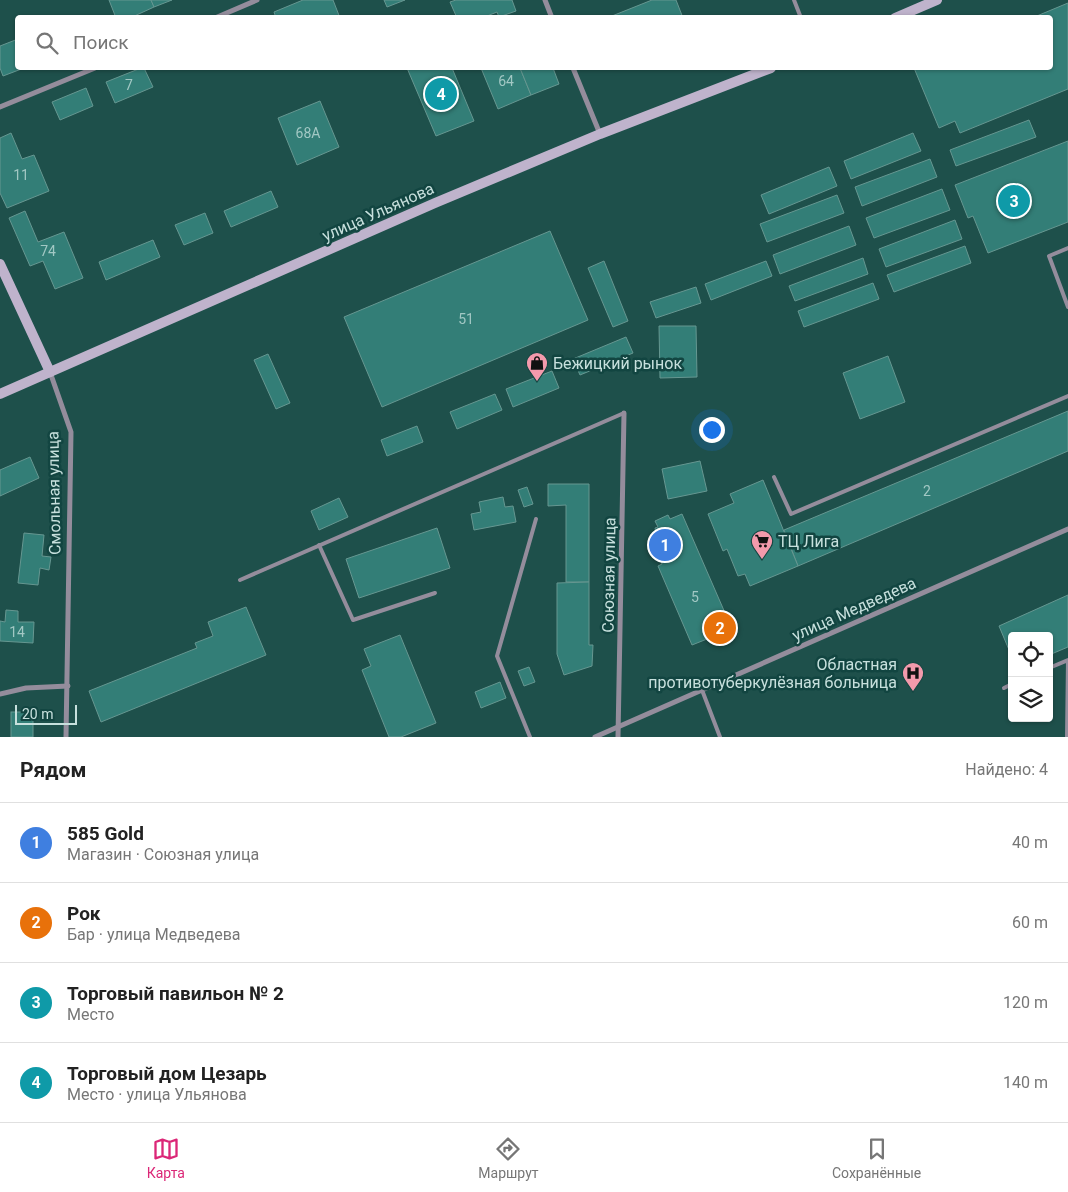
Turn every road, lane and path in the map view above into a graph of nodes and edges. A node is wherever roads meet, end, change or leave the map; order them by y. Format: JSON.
{"nodes":[{"id":1,"x":257,"y":0,"type":"edge"},
{"id":2,"x":545,"y":0,"type":"edge"},
{"id":3,"x":794,"y":0,"type":"edge"},
{"id":4,"x":937,"y":0,"type":"edge"},
{"id":5,"x":222,"y":15,"type":"edge"},
{"id":6,"x":551,"y":15,"type":"edge"},
{"id":7,"x":800,"y":15,"type":"edge"},
{"id":8,"x":902,"y":15,"type":"edge"},
{"id":9,"x":90,"y":70,"type":"edge"},
{"id":10,"x":574,"y":70,"type":"edge"},
{"id":11,"x":766,"y":70,"type":"edge"},
{"id":12,"x":0,"y":107,"type":"edge"},
{"id":13,"x":600,"y":134,"type":"junction"},
{"id":14,"x":1068,"y":248,"type":"edge"},
{"id":15,"x":0,"y":264,"type":"edge"},
{"id":16,"x":1068,"y":307,"type":"edge"},
{"id":17,"x":50,"y":372,"type":"junction"},
{"id":18,"x":0,"y":394,"type":"edge"},
{"id":19,"x":1068,"y":396,"type":"edge"},
{"id":20,"x":624,"y":413,"type":"joint"},
{"id":21,"x":774,"y":477,"type":"dead end"},
{"id":22,"x":536,"y":519,"type":"dead end"},
{"id":23,"x":1068,"y":529,"type":"edge"},
{"id":24,"x":319,"y":545,"type":"junction"},
{"id":25,"x":240,"y":580,"type":"dead end"},
{"id":26,"x":435,"y":593,"type":"dead end"},
{"id":27,"x":1053,"y":666,"type":"edge"},
{"id":28,"x":68,"y":686,"type":"junction"},
{"id":29,"x":1008,"y":686,"type":"edge"},
{"id":30,"x":1004,"y":688,"type":"dead end"},
{"id":31,"x":702,"y":690,"type":"junction"},
{"id":32,"x":0,"y":694,"type":"edge"},
{"id":33,"x":618,"y":727,"type":"junction"},
{"id":34,"x":66,"y":737,"type":"edge"},
{"id":35,"x":530,"y":737,"type":"edge"},
{"id":36,"x":594,"y":737,"type":"edge"},
{"id":37,"x":618,"y":737,"type":"edge"},
{"id":38,"x":720,"y":737,"type":"edge"},
{"id":39,"x":1067,"y":737,"type":"edge"}],
"edges":[{"from":1,"to":5,"type":"street"},
{"from":2,"to":6,"type":"street"},
{"from":3,"to":7,"type":"lane"},
{"from":4,"to":8,"type":"main road"},
{"from":9,"to":12,"type":"street"},
{"from":10,"to":13,"type":"street"},
{"from":11,"to":13,"type":"main road","name":"улица Ульянова"},
{"from":13,"to":17,"type":"main road","name":"улица Ульянова"},
{"from":14,"to":16,"type":"lane"},
{"from":15,"to":17,"type":"main road","name":"Смольная улица"},
{"from":17,"to":18,"type":"main road","name":"улица Ульянова"},
{"from":17,"to":28,"type":"street","name":"Смольная улица"},
{"from":19,"to":21,"type":"lane"},
{"from":20,"to":24,"type":"lane"},
{"from":20,"to":33,"type":"street","name":"Союзная улица"},
{"from":22,"to":35,"type":"lane"},
{"from":23,"to":31,"type":"street","name":"улица Медведева"},
{"from":24,"to":25,"type":"lane"},
{"from":24,"to":26,"type":"lane"},
{"from":27,"to":39,"type":"lane"},
{"from":28,"to":32,"type":"street"},
{"from":28,"to":34,"type":"street","name":"Смольная улица"},
{"from":29,"to":30,"type":"lane"},
{"from":31,"to":33,"type":"street","name":"улица Медведева"},
{"from":31,"to":38,"type":"lane"},
{"from":33,"to":36,"type":"street","name":"улица Медведева"},
{"from":33,"to":37,"type":"street","name":"Союзная улица"}]}
